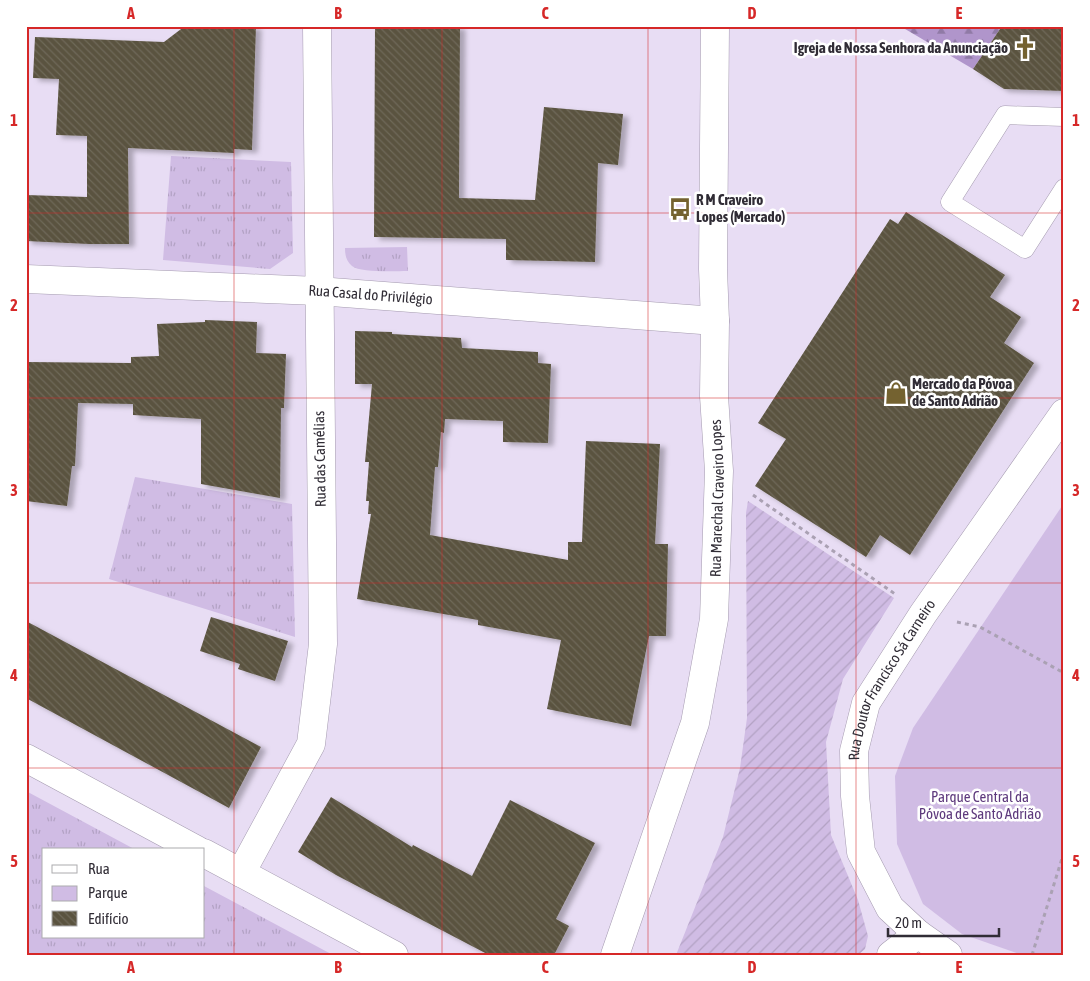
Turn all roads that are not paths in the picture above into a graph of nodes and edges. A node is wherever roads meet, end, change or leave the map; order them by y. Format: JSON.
{"nodes":[{"id":1,"x":317,"y":26,"type":"edge"},
{"id":2,"x":715,"y":26,"type":"edge"},
{"id":3,"x":1064,"y":117,"type":"edge"},
{"id":4,"x":1064,"y":188,"type":"edge"},
{"id":5,"x":26,"y":279,"type":"edge"},
{"id":6,"x":318,"y":291,"type":"junction"},
{"id":7,"x":715,"y":321,"type":"junction"},
{"id":8,"x":1064,"y":413,"type":"edge"},
{"id":9,"x":26,"y":758,"type":"edge"},
{"id":10,"x":193,"y":848,"type":"edge"},
{"id":11,"x":205,"y":855,"type":"edge"},
{"id":12,"x":241,"y":874,"type":"junction"},
{"id":13,"x":918,"y":934,"type":"junction"},
{"id":14,"x":394,"y":955,"type":"edge"},
{"id":15,"x":615,"y":955,"type":"edge"},
{"id":16,"x":891,"y":955,"type":"edge"},
{"id":17,"x":948,"y":955,"type":"edge"}],
"edges":[{"from":1,"to":6,"type":"street","name":"Rua das Camélias"},
{"from":2,"to":7,"type":"street","name":"Rua Marechal Craveiro Lopes"},
{"from":3,"to":4,"type":"lane"},
{"from":5,"to":6,"type":"street","name":"Rua Casal do Privilégio"},
{"from":6,"to":7,"type":"street","name":"Rua Casal do Privilégio"},
{"from":6,"to":12,"type":"street","name":"Rua das Camélias"},
{"from":7,"to":15,"type":"street","name":"Rua Marechal Craveiro Lopes"},
{"from":8,"to":13,"type":"street","name":"Rua Doutor Francisco Sá Carneiro"},
{"from":9,"to":10,"type":"street"},
{"from":11,"to":12,"type":"street"},
{"from":12,"to":14,"type":"street"},
{"from":13,"to":16,"type":"street"},
{"from":13,"to":17,"type":"street","name":"Rua Doutor Francisco Sá Carneiro"}]}
